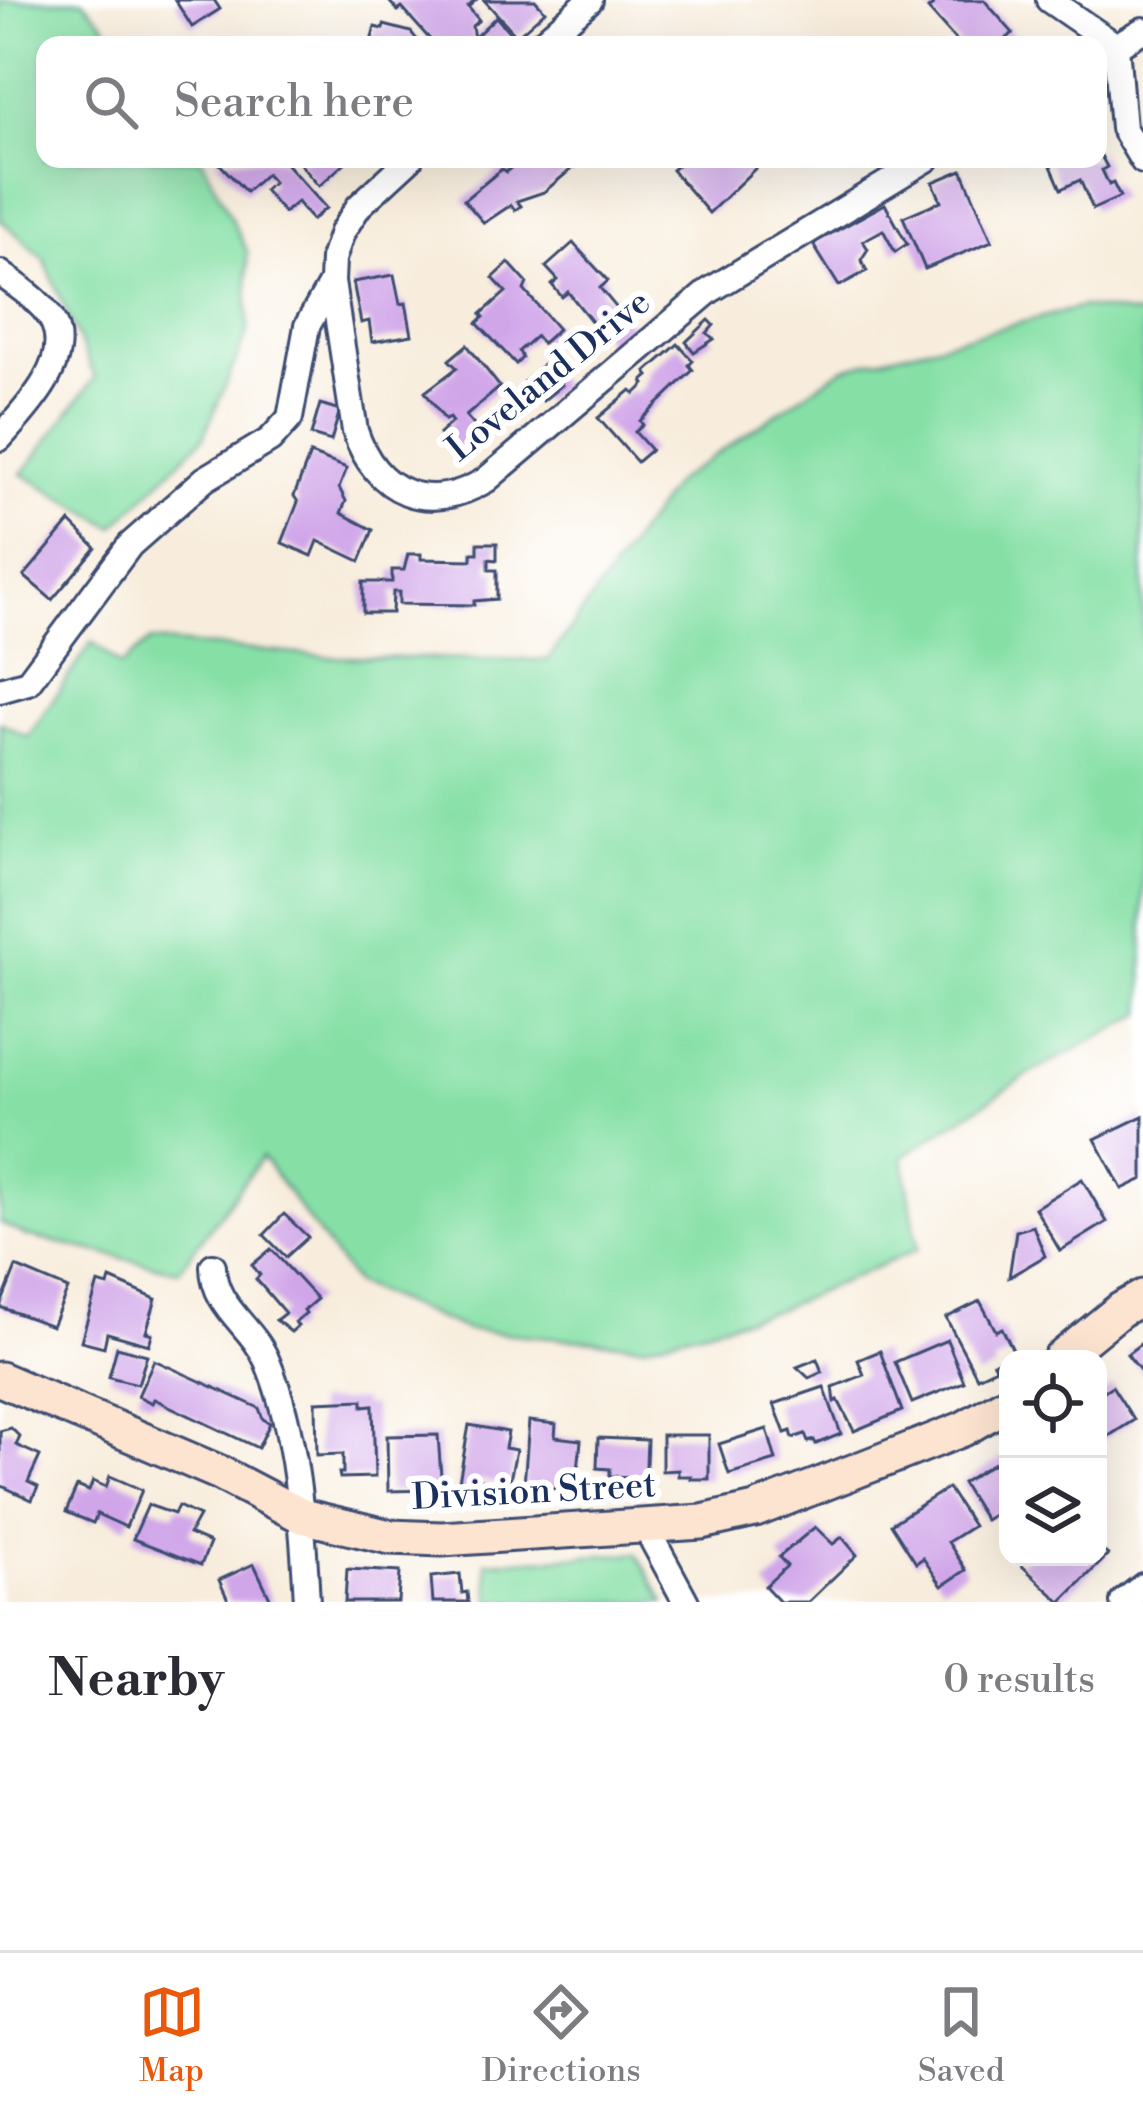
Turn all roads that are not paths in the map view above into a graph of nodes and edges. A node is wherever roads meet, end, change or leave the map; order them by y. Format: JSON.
{"nodes":[{"id":1,"x":590,"y":0,"type":"edge"},
{"id":2,"x":1049,"y":0,"type":"edge"},
{"id":3,"x":1143,"y":30,"type":"edge"},
{"id":4,"x":549,"y":36,"type":"edge"},
{"id":5,"x":1089,"y":36,"type":"edge"},
{"id":6,"x":1107,"y":52,"type":"edge"},
{"id":7,"x":1143,"y":161,"type":"edge"},
{"id":8,"x":400,"y":168,"type":"edge"},
{"id":9,"x":912,"y":168,"type":"edge"},
{"id":10,"x":0,"y":273,"type":"edge"},
{"id":11,"x":332,"y":282,"type":"junction"},
{"id":12,"x":0,"y":438,"type":"edge"},
{"id":13,"x":0,"y":690,"type":"edge"},
{"id":14,"x":213,"y":1266,"type":"dead end"},
{"id":15,"x":1143,"y":1297,"type":"edge"},
{"id":16,"x":1069,"y":1350,"type":"edge"},
{"id":17,"x":0,"y":1378,"type":"edge"},
{"id":18,"x":999,"y":1408,"type":"edge"},
{"id":19,"x":302,"y":1516,"type":"junction"},
{"id":20,"x":646,"y":1528,"type":"junction"},
{"id":21,"x":1143,"y":1586,"type":"edge"},
{"id":22,"x":307,"y":1602,"type":"edge"},
{"id":23,"x":686,"y":1602,"type":"edge"},
{"id":24,"x":1124,"y":1602,"type":"edge"}],
"edges":[{"from":1,"to":4,"type":"street"},
{"from":2,"to":5,"type":"street"},
{"from":3,"to":6,"type":"street"},
{"from":6,"to":7,"type":"street"},
{"from":8,"to":11,"type":"street"},
{"from":9,"to":11,"type":"street","name":"Loveland Drive"},
{"from":10,"to":12,"type":"street"},
{"from":11,"to":13,"type":"street"},
{"from":14,"to":19,"type":"street"},
{"from":15,"to":16,"type":"street"},
{"from":17,"to":19,"type":"street","name":"Division Street"},
{"from":18,"to":20,"type":"street","name":"Division Street"},
{"from":19,"to":20,"type":"street","name":"Division Street"},
{"from":19,"to":22,"type":"street"},
{"from":20,"to":23,"type":"street"},
{"from":21,"to":24,"type":"street"}]}
